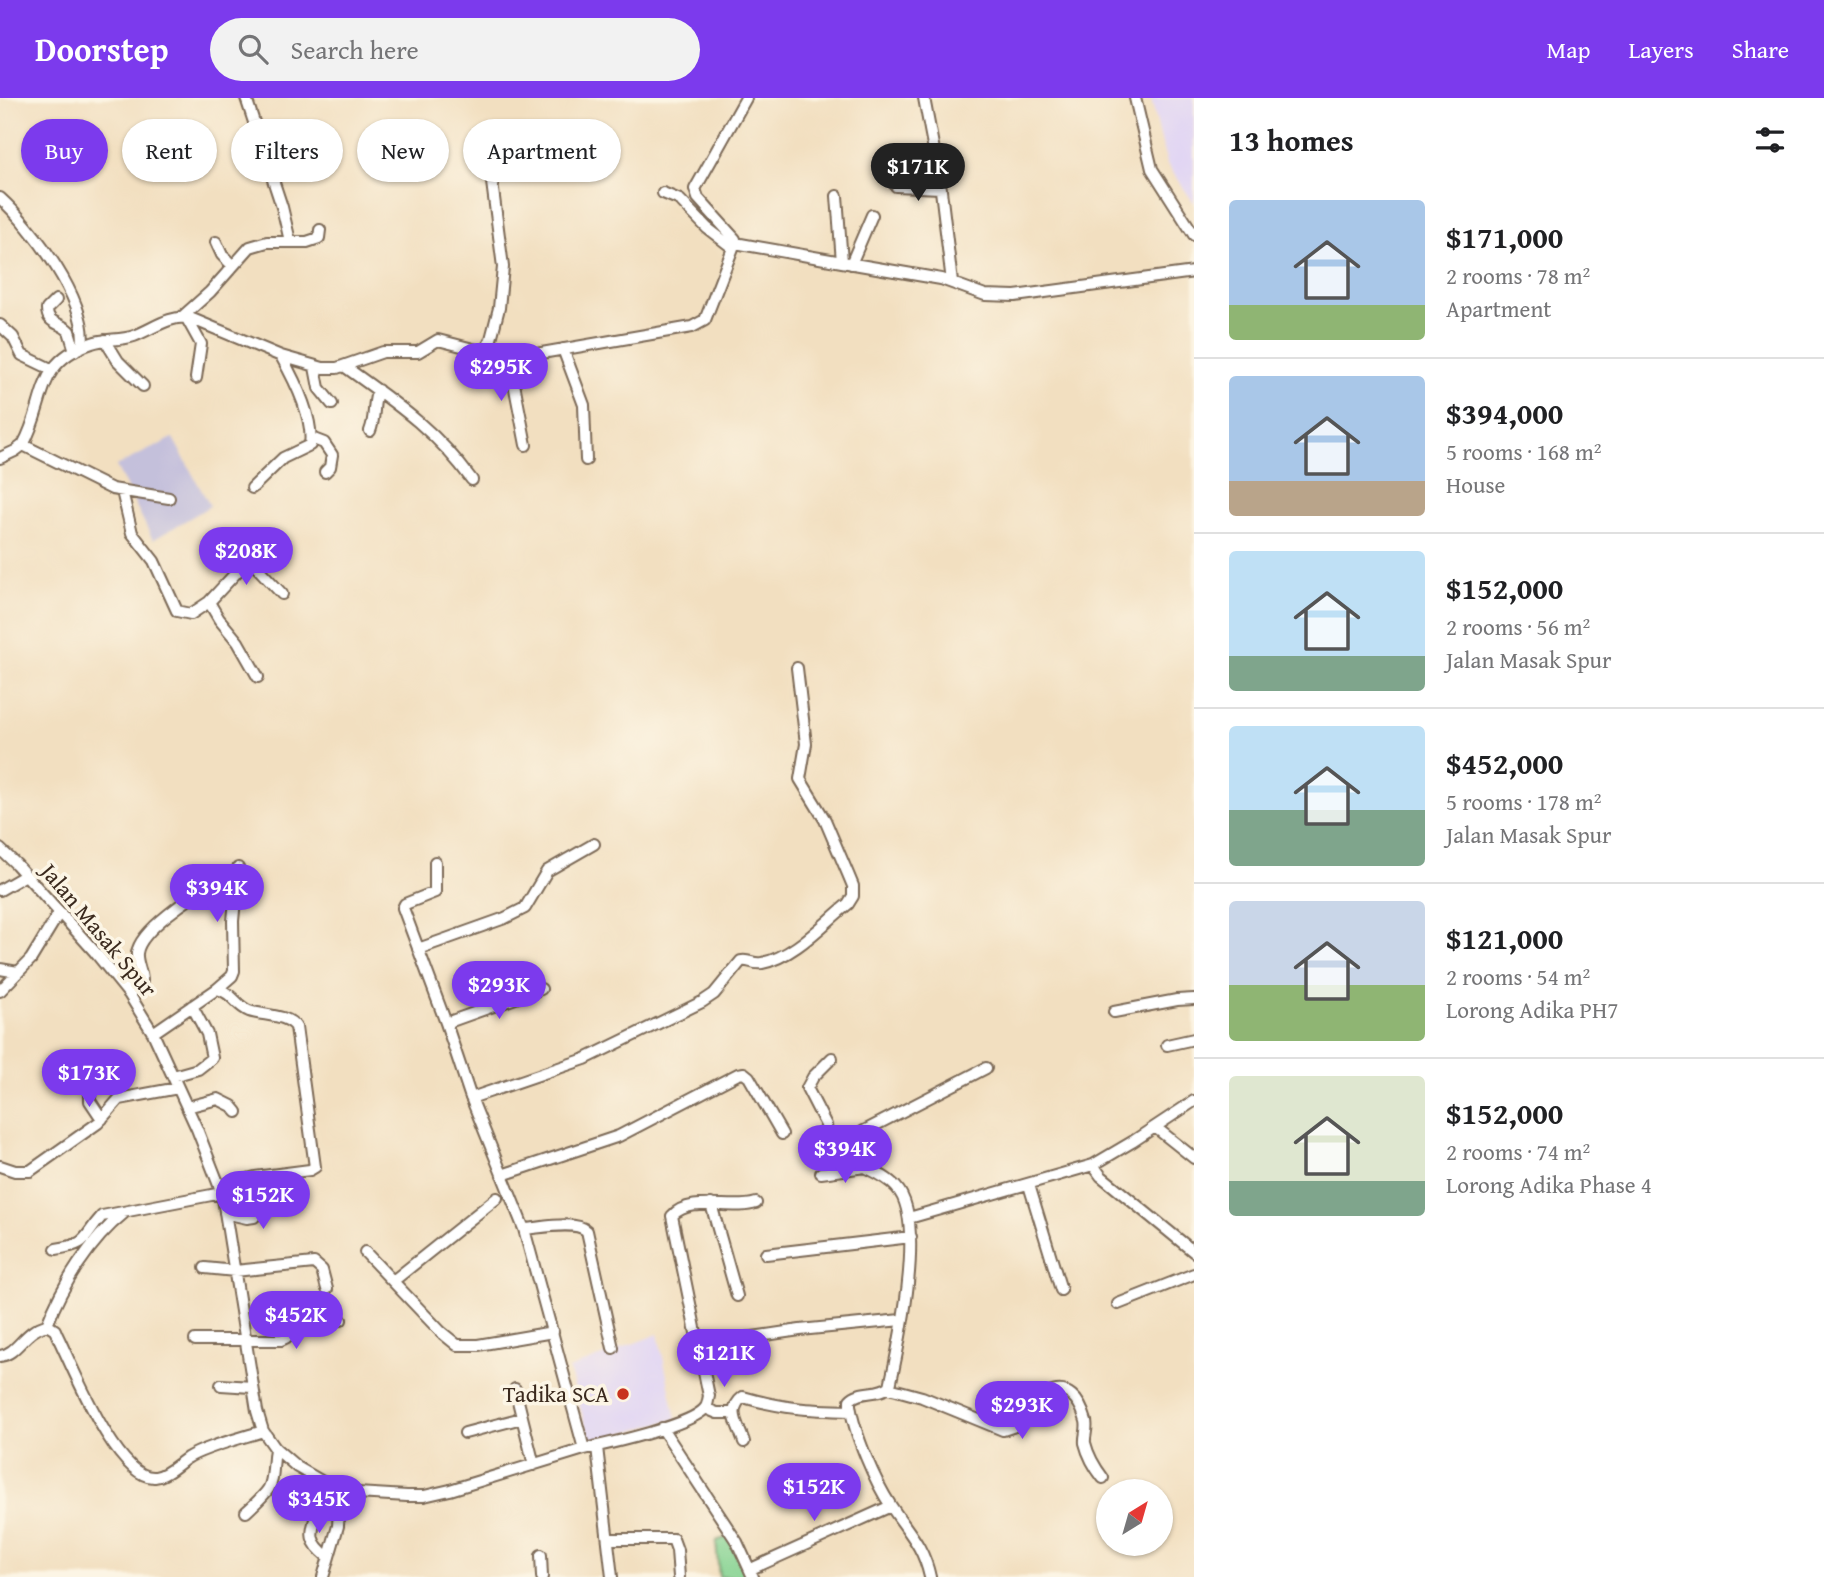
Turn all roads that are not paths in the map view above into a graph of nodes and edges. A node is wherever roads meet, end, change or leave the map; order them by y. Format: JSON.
{"nodes":[{"id":1,"x":246,"y":98,"type":"edge"},
{"id":2,"x":746,"y":98,"type":"edge"},
{"id":3,"x":924,"y":98,"type":"edge"},
{"id":4,"x":1138,"y":98,"type":"edge"},
{"id":5,"x":904,"y":159,"type":"dead end"},
{"id":6,"x":492,"y":182,"type":"edge"},
{"id":7,"x":940,"y":185,"type":"junction"},
{"id":8,"x":896,"y":186,"type":"dead end"},
{"id":9,"x":663,"y":192,"type":"dead end"},
{"id":10,"x":837,"y":196,"type":"dead end"},
{"id":11,"x":0,"y":198,"type":"edge"},
{"id":12,"x":872,"y":215,"type":"dead end"},
{"id":13,"x":1194,"y":223,"type":"edge"},
{"id":14,"x":320,"y":230,"type":"dead end"},
{"id":15,"x":1194,"y":235,"type":"edge"},
{"id":16,"x":216,"y":242,"type":"dead end"},
{"id":17,"x":290,"y":242,"type":"junction"},
{"id":18,"x":734,"y":245,"type":"junction"},
{"id":19,"x":847,"y":263,"type":"junction"},
{"id":20,"x":233,"y":266,"type":"junction"},
{"id":21,"x":1194,"y":272,"type":"edge"},
{"id":22,"x":952,"y":282,"type":"junction"},
{"id":23,"x":56,"y":300,"type":"dead end"},
{"id":24,"x":184,"y":317,"type":"junction"},
{"id":25,"x":0,"y":325,"type":"edge"},
{"id":26,"x":105,"y":340,"type":"junction"},
{"id":27,"x":79,"y":349,"type":"junction"},
{"id":28,"x":564,"y":349,"type":"junction"},
{"id":29,"x":485,"y":352,"type":"junction"},
{"id":30,"x":281,"y":356,"type":"junction"},
{"id":31,"x":507,"y":359,"type":"junction"},
{"id":32,"x":344,"y":366,"type":"junction"},
{"id":33,"x":315,"y":367,"type":"junction"},
{"id":34,"x":51,"y":369,"type":"junction"},
{"id":35,"x":196,"y":378,"type":"dead end"},
{"id":36,"x":143,"y":386,"type":"dead end"},
{"id":37,"x":378,"y":390,"type":"junction"},
{"id":38,"x":332,"y":404,"type":"dead end"},
{"id":39,"x":370,"y":431,"type":"dead end"},
{"id":40,"x":311,"y":438,"type":"junction"},
{"id":41,"x":23,"y":445,"type":"junction"},
{"id":42,"x":526,"y":445,"type":"dead end"},
{"id":43,"x":0,"y":458,"type":"edge"},
{"id":44,"x":586,"y":460,"type":"dead end"},
{"id":45,"x":325,"y":472,"type":"dead end"},
{"id":46,"x":471,"y":480,"type":"dead end"},
{"id":47,"x":252,"y":488,"type":"dead end"},
{"id":48,"x":122,"y":491,"type":"junction"},
{"id":49,"x":169,"y":498,"type":"dead end"},
{"id":50,"x":282,"y":594,"type":"dead end"},
{"id":51,"x":209,"y":602,"type":"junction"},
{"id":52,"x":797,"y":668,"type":"dead end"},
{"id":53,"x":258,"y":677,"type":"dead end"},
{"id":54,"x":594,"y":844,"type":"dead end"},
{"id":55,"x":0,"y":849,"type":"edge"},
{"id":56,"x":435,"y":862,"type":"dead end"},
{"id":57,"x":238,"y":868,"type":"dead end"},
{"id":58,"x":26,"y":875,"type":"junction"},
{"id":59,"x":211,"y":886,"type":"dead end"},
{"id":60,"x":0,"y":890,"type":"edge"},
{"id":61,"x":59,"y":912,"type":"junction"},
{"id":62,"x":418,"y":949,"type":"junction"},
{"id":63,"x":0,"y":969,"type":"edge"},
{"id":64,"x":18,"y":972,"type":"junction"},
{"id":65,"x":218,"y":989,"type":"junction"},
{"id":66,"x":541,"y":989,"type":"dead end"},
{"id":67,"x":0,"y":991,"type":"edge"},
{"id":68,"x":129,"y":993,"type":"junction"},
{"id":69,"x":1194,"y":999,"type":"edge"},
{"id":70,"x":192,"y":1006,"type":"junction"},
{"id":71,"x":1114,"y":1012,"type":"dead end"},
{"id":72,"x":446,"y":1023,"type":"junction"},
{"id":73,"x":153,"y":1033,"type":"junction"},
{"id":74,"x":1194,"y":1039,"type":"edge"},
{"id":75,"x":1167,"y":1045,"type":"dead end"},
{"id":76,"x":832,"y":1058,"type":"dead end"},
{"id":77,"x":986,"y":1068,"type":"dead end"},
{"id":78,"x":173,"y":1076,"type":"junction"},
{"id":79,"x":90,"y":1087,"type":"dead end"},
{"id":80,"x":178,"y":1088,"type":"junction"},
{"id":81,"x":471,"y":1098,"type":"junction"},
{"id":82,"x":1194,"y":1101,"type":"edge"},
{"id":83,"x":187,"y":1107,"type":"junction"},
{"id":84,"x":237,"y":1112,"type":"dead end"},
{"id":85,"x":102,"y":1119,"type":"junction"},
{"id":86,"x":1155,"y":1127,"type":"junction"},
{"id":87,"x":782,"y":1134,"type":"dead end"},
{"id":88,"x":842,"y":1144,"type":"junction"},
{"id":89,"x":1194,"y":1158,"type":"edge"},
{"id":90,"x":0,"y":1166,"type":"edge"},
{"id":91,"x":865,"y":1167,"type":"junction"},
{"id":92,"x":1089,"y":1167,"type":"junction"},
{"id":93,"x":821,"y":1173,"type":"dead end"},
{"id":94,"x":502,"y":1175,"type":"junction"},
{"id":95,"x":289,"y":1185,"type":"dead end"},
{"id":96,"x":1029,"y":1185,"type":"junction"},
{"id":97,"x":221,"y":1189,"type":"junction"},
{"id":98,"x":497,"y":1198,"type":"dead end"},
{"id":99,"x":756,"y":1203,"type":"dead end"},
{"id":100,"x":711,"y":1204,"type":"junction"},
{"id":101,"x":130,"y":1209,"type":"junction"},
{"id":102,"x":225,"y":1213,"type":"junction"},
{"id":103,"x":909,"y":1218,"type":"junction"},
{"id":104,"x":524,"y":1229,"type":"junction"},
{"id":105,"x":911,"y":1237,"type":"junction"},
{"id":106,"x":56,"y":1250,"type":"dead end"},
{"id":107,"x":365,"y":1252,"type":"dead end"},
{"id":108,"x":1194,"y":1252,"type":"edge"},
{"id":109,"x":765,"y":1254,"type":"dead end"},
{"id":110,"x":205,"y":1268,"type":"dead end"},
{"id":111,"x":235,"y":1271,"type":"junction"},
{"id":112,"x":1194,"y":1274,"type":"edge"},
{"id":113,"x":393,"y":1281,"type":"junction"},
{"id":114,"x":327,"y":1289,"type":"dead end"},
{"id":115,"x":1061,"y":1290,"type":"dead end"},
{"id":116,"x":737,"y":1296,"type":"dead end"},
{"id":117,"x":1118,"y":1304,"type":"dead end"},
{"id":118,"x":341,"y":1320,"type":"dead end"},
{"id":119,"x":901,"y":1320,"type":"junction"},
{"id":120,"x":47,"y":1325,"type":"junction"},
{"id":121,"x":553,"y":1332,"type":"junction"},
{"id":122,"x":195,"y":1339,"type":"dead end"},
{"id":123,"x":244,"y":1340,"type":"junction"},
{"id":124,"x":698,"y":1345,"type":"junction"},
{"id":125,"x":612,"y":1348,"type":"dead end"},
{"id":126,"x":0,"y":1356,"type":"edge"},
{"id":127,"x":221,"y":1385,"type":"dead end"},
{"id":128,"x":252,"y":1387,"type":"junction"},
{"id":129,"x":889,"y":1388,"type":"junction"},
{"id":130,"x":515,"y":1389,"type":"dead end"},
{"id":131,"x":705,"y":1408,"type":"junction"},
{"id":132,"x":851,"y":1411,"type":"junction"},
{"id":133,"x":733,"y":1413,"type":"junction"},
{"id":134,"x":522,"y":1418,"type":"junction"},
{"id":135,"x":662,"y":1428,"type":"junction"},
{"id":136,"x":263,"y":1430,"type":"junction"},
{"id":137,"x":465,"y":1433,"type":"dead end"},
{"id":138,"x":744,"y":1442,"type":"dead end"},
{"id":139,"x":597,"y":1447,"type":"junction"},
{"id":140,"x":275,"y":1448,"type":"junction"},
{"id":141,"x":584,"y":1450,"type":"junction"},
{"id":142,"x":534,"y":1465,"type":"junction"},
{"id":143,"x":1103,"y":1478,"type":"dead end"},
{"id":144,"x":340,"y":1492,"type":"junction"},
{"id":145,"x":319,"y":1506,"type":"dead end"},
{"id":146,"x":891,"y":1506,"type":"junction"},
{"id":147,"x":246,"y":1511,"type":"dead end"},
{"id":148,"x":608,"y":1539,"type":"junction"},
{"id":149,"x":541,"y":1555,"type":"dead end"},
{"id":150,"x":328,"y":1558,"type":"junction"},
{"id":151,"x":752,"y":1573,"type":"edge"},
{"id":152,"x":323,"y":1577,"type":"edge"},
{"id":153,"x":542,"y":1577,"type":"edge"},
{"id":154,"x":612,"y":1577,"type":"edge"},
{"id":155,"x":679,"y":1577,"type":"edge"},
{"id":156,"x":930,"y":1577,"type":"edge"}],
"edges":[{"from":1,"to":17,"type":"street"},
{"from":2,"to":18,"type":"street"},
{"from":3,"to":7,"type":"street"},
{"from":4,"to":13,"type":"street"},
{"from":4,"to":15,"type":"street"},
{"from":5,"to":7,"type":"street"},
{"from":6,"to":29,"type":"street"},
{"from":7,"to":8,"type":"street"},
{"from":7,"to":22,"type":"street"},
{"from":9,"to":18,"type":"street"},
{"from":10,"to":19,"type":"street"},
{"from":11,"to":27,"type":"street"},
{"from":12,"to":19,"type":"street"},
{"from":14,"to":17,"type":"street"},
{"from":16,"to":20,"type":"street"},
{"from":17,"to":20,"type":"street"},
{"from":18,"to":19,"type":"street"},
{"from":18,"to":28,"type":"street"},
{"from":19,"to":22,"type":"street"},
{"from":20,"to":24,"type":"street"},
{"from":21,"to":22,"type":"street"},
{"from":23,"to":27,"type":"street"},
{"from":24,"to":26,"type":"street"},
{"from":24,"to":30,"type":"street"},
{"from":24,"to":35,"type":"street"},
{"from":25,"to":34,"type":"street"},
{"from":26,"to":27,"type":"street"},
{"from":26,"to":36,"type":"street"},
{"from":27,"to":34,"type":"street"},
{"from":28,"to":31,"type":"street"},
{"from":28,"to":44,"type":"street"},
{"from":29,"to":31,"type":"street"},
{"from":29,"to":32,"type":"street"},
{"from":30,"to":33,"type":"street"},
{"from":30,"to":40,"type":"street"},
{"from":31,"to":42,"type":"street"},
{"from":32,"to":33,"type":"street"},
{"from":32,"to":37,"type":"street"},
{"from":33,"to":38,"type":"street"},
{"from":34,"to":41,"type":"street"},
{"from":37,"to":39,"type":"street"},
{"from":37,"to":46,"type":"street"},
{"from":40,"to":45,"type":"street"},
{"from":40,"to":47,"type":"street"},
{"from":41,"to":43,"type":"street"},
{"from":41,"to":48,"type":"street"},
{"from":48,"to":49,"type":"street"},
{"from":48,"to":51,"type":"street"},
{"from":50,"to":51,"type":"street"},
{"from":51,"to":53,"type":"street"},
{"from":52,"to":81,"type":"street"},
{"from":54,"to":62,"type":"street"},
{"from":55,"to":58,"type":"street","name":"Jalan Masak Spur"},
{"from":56,"to":62,"type":"street"},
{"from":57,"to":65,"type":"street"},
{"from":58,"to":60,"type":"street"},
{"from":58,"to":61,"type":"street","name":"Jalan Masak Spur"},
{"from":59,"to":68,"type":"street"},
{"from":61,"to":64,"type":"street"},
{"from":61,"to":68,"type":"street","name":"Jalan Masak Spur"},
{"from":62,"to":72,"type":"street"},
{"from":63,"to":64,"type":"street"},
{"from":64,"to":67,"type":"street"},
{"from":65,"to":70,"type":"street"},
{"from":65,"to":97,"type":"street"},
{"from":66,"to":72,"type":"street"},
{"from":68,"to":73,"type":"street","name":"Jalan Masak Spur"},
{"from":69,"to":71,"type":"street"},
{"from":70,"to":73,"type":"street"},
{"from":70,"to":78,"type":"street"},
{"from":72,"to":81,"type":"street"},
{"from":73,"to":78,"type":"street","name":"Jalan Masak Spur"},
{"from":74,"to":75,"type":"street"},
{"from":76,"to":88,"type":"street"},
{"from":77,"to":88,"type":"street"},
{"from":78,"to":80,"type":"street","name":"Jalan Masak Spur"},
{"from":79,"to":85,"type":"street"},
{"from":80,"to":83,"type":"street","name":"Jalan Masak Spur"},
{"from":80,"to":85,"type":"street"},
{"from":81,"to":94,"type":"street"},
{"from":82,"to":86,"type":"street"},
{"from":83,"to":84,"type":"street"},
{"from":83,"to":97,"type":"street","name":"Jalan Masak Spur"},
{"from":85,"to":90,"type":"street"},
{"from":86,"to":89,"type":"street"},
{"from":86,"to":92,"type":"street"},
{"from":87,"to":94,"type":"street"},
{"from":88,"to":91,"type":"street"},
{"from":91,"to":93,"type":"street"},
{"from":91,"to":103,"type":"street"},
{"from":92,"to":96,"type":"street"},
{"from":92,"to":108,"type":"street"},
{"from":94,"to":104,"type":"street"},
{"from":95,"to":102,"type":"street"},
{"from":96,"to":103,"type":"street"},
{"from":96,"to":115,"type":"street"},
{"from":97,"to":101,"type":"street"},
{"from":97,"to":102,"type":"street","name":"Jalan Masak Spur"},
{"from":98,"to":113,"type":"street"},
{"from":99,"to":100,"type":"street"},
{"from":100,"to":116,"type":"street"},
{"from":100,"to":124,"type":"street"},
{"from":101,"to":106,"type":"street"},
{"from":101,"to":120,"type":"street"},
{"from":102,"to":111,"type":"street","name":"Jalan Masak Spur"},
{"from":103,"to":105,"type":"street"},
{"from":104,"to":121,"type":"street"},
{"from":104,"to":125,"type":"street"},
{"from":105,"to":109,"type":"street"},
{"from":105,"to":119,"type":"street"},
{"from":107,"to":113,"type":"street"},
{"from":110,"to":111,"type":"street"},
{"from":111,"to":114,"type":"street"},
{"from":111,"to":123,"type":"street","name":"Jalan Masak Spur"},
{"from":112,"to":117,"type":"street"},
{"from":113,"to":121,"type":"street"},
{"from":118,"to":123,"type":"street"},
{"from":119,"to":124,"type":"street"},
{"from":119,"to":129,"type":"street"},
{"from":120,"to":126,"type":"street"},
{"from":120,"to":136,"type":"street"},
{"from":121,"to":141,"type":"street"},
{"from":122,"to":123,"type":"street"},
{"from":123,"to":128,"type":"street","name":"Jalan Masak Spur"},
{"from":124,"to":131,"type":"street"},
{"from":127,"to":128,"type":"street"},
{"from":128,"to":136,"type":"street","name":"Jalan Masak Spur"},
{"from":129,"to":132,"type":"street"},
{"from":129,"to":143,"type":"street"},
{"from":130,"to":134,"type":"street"},
{"from":131,"to":133,"type":"street"},
{"from":131,"to":135,"type":"street"},
{"from":132,"to":133,"type":"street"},
{"from":132,"to":146,"type":"street"},
{"from":133,"to":138,"type":"street"},
{"from":134,"to":137,"type":"street"},
{"from":134,"to":142,"type":"street"},
{"from":135,"to":139,"type":"street"},
{"from":135,"to":151,"type":"street"},
{"from":136,"to":140,"type":"street","name":"Jalan Masak Spur"},
{"from":139,"to":141,"type":"street"},
{"from":139,"to":148,"type":"street"},
{"from":140,"to":144,"type":"street","name":"Jalan Masak Spur"},
{"from":140,"to":147,"type":"street"},
{"from":141,"to":142,"type":"street"},
{"from":142,"to":144,"type":"street"},
{"from":144,"to":150,"type":"street"},
{"from":145,"to":150,"type":"street"},
{"from":146,"to":151,"type":"street"},
{"from":146,"to":156,"type":"street"},
{"from":148,"to":154,"type":"street"},
{"from":148,"to":155,"type":"street"},
{"from":149,"to":153,"type":"street"},
{"from":150,"to":152,"type":"street"}]}
